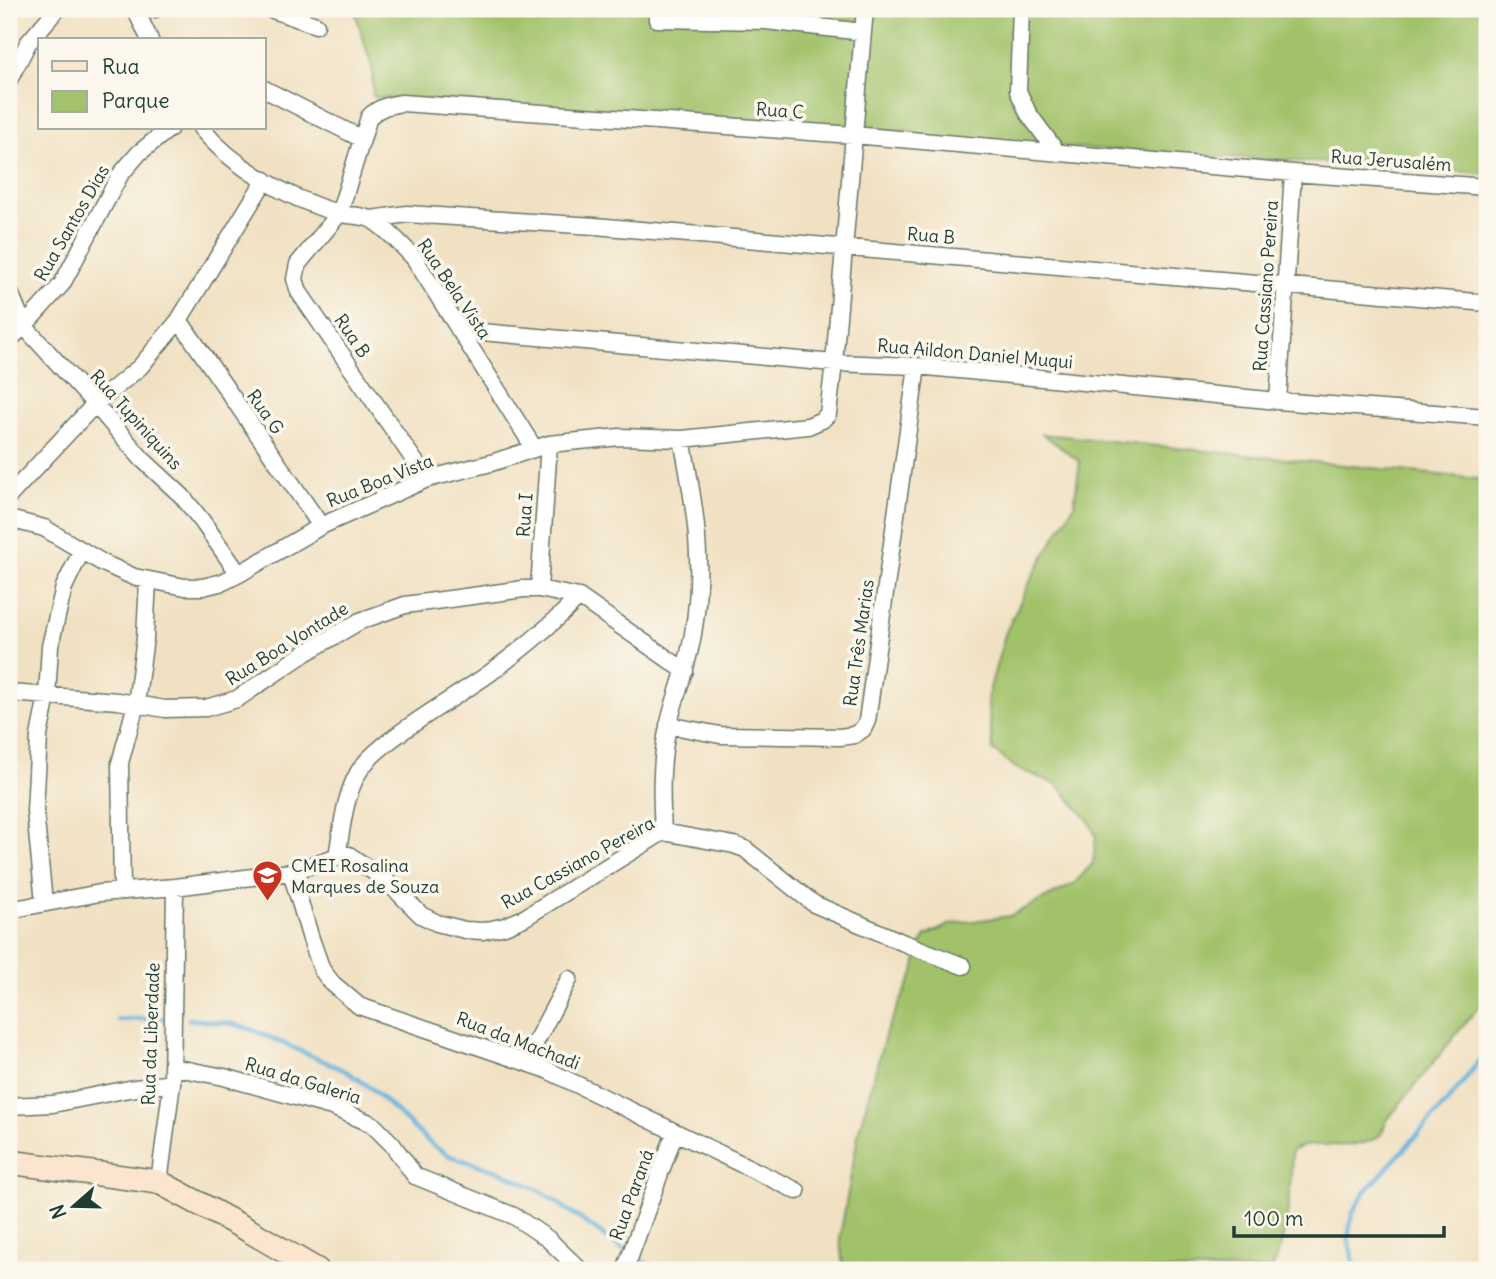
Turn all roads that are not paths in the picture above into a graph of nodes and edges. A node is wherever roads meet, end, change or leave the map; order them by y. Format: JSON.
{"nodes":[{"id":1,"x":57,"y":9,"type":"edge"},
{"id":2,"x":155,"y":9,"type":"edge"},
{"id":3,"x":270,"y":9,"type":"edge"},
{"id":4,"x":865,"y":9,"type":"edge"},
{"id":5,"x":1021,"y":9,"type":"edge"},
{"id":6,"x":136,"y":11,"type":"edge"},
{"id":7,"x":657,"y":19,"type":"dead end"},
{"id":8,"x":316,"y":25,"type":"dead end"},
{"id":9,"x":863,"y":32,"type":"junction"},
{"id":10,"x":149,"y":38,"type":"edge"},
{"id":11,"x":9,"y":80,"type":"edge"},
{"id":12,"x":266,"y":90,"type":"edge"},
{"id":13,"x":168,"y":130,"type":"edge"},
{"id":14,"x":203,"y":130,"type":"edge"},
{"id":15,"x":853,"y":135,"type":"junction"},
{"id":16,"x":362,"y":139,"type":"junction"},
{"id":17,"x":1056,"y":151,"type":"junction"},
{"id":18,"x":1293,"y":173,"type":"junction"},
{"id":19,"x":265,"y":180,"type":"junction"},
{"id":20,"x":1487,"y":187,"type":"edge"},
{"id":21,"x":339,"y":214,"type":"junction"},
{"id":22,"x":372,"y":219,"type":"junction"},
{"id":23,"x":843,"y":246,"type":"junction"},
{"id":24,"x":1285,"y":285,"type":"junction"},
{"id":25,"x":9,"y":290,"type":"edge"},
{"id":26,"x":1487,"y":303,"type":"edge"},
{"id":27,"x":178,"y":320,"type":"junction"},
{"id":28,"x":24,"y":326,"type":"junction"},
{"id":29,"x":459,"y":330,"type":"junction"},
{"id":30,"x":9,"y":340,"type":"edge"},
{"id":31,"x":834,"y":363,"type":"junction"},
{"id":32,"x":917,"y":366,"type":"junction"},
{"id":33,"x":1278,"y":401,"type":"junction"},
{"id":34,"x":95,"y":404,"type":"junction"},
{"id":35,"x":1487,"y":417,"type":"edge"},
{"id":36,"x":682,"y":439,"type":"junction"},
{"id":37,"x":542,"y":446,"type":"junction"},
{"id":38,"x":427,"y":480,"type":"junction"},
{"id":39,"x":9,"y":496,"type":"edge"},
{"id":40,"x":9,"y":519,"type":"edge"},
{"id":41,"x":321,"y":526,"type":"junction"},
{"id":42,"x":82,"y":550,"type":"junction"},
{"id":43,"x":239,"y":575,"type":"junction"},
{"id":44,"x":148,"y":580,"type":"junction"},
{"id":45,"x":539,"y":589,"type":"junction"},
{"id":46,"x":579,"y":597,"type":"junction"},
{"id":47,"x":685,"y":671,"type":"junction"},
{"id":48,"x":9,"y":693,"type":"edge"},
{"id":49,"x":47,"y":696,"type":"junction"},
{"id":50,"x":136,"y":704,"type":"junction"},
{"id":51,"x":668,"y":725,"type":"junction"},
{"id":52,"x":663,"y":832,"type":"junction"},
{"id":53,"x":337,"y":856,"type":"junction"},
{"id":54,"x":291,"y":872,"type":"junction"},
{"id":55,"x":175,"y":887,"type":"junction"},
{"id":56,"x":122,"y":891,"type":"junction"},
{"id":57,"x":44,"y":904,"type":"junction"},
{"id":58,"x":9,"y":910,"type":"edge"},
{"id":59,"x":963,"y":966,"type":"dead end"},
{"id":60,"x":569,"y":979,"type":"dead end"},
{"id":61,"x":525,"y":1062,"type":"junction"},
{"id":62,"x":172,"y":1075,"type":"junction"},
{"id":63,"x":9,"y":1106,"type":"edge"},
{"id":64,"x":675,"y":1132,"type":"junction"},
{"id":65,"x":9,"y":1162,"type":"edge"},
{"id":66,"x":159,"y":1182,"type":"junction"},
{"id":67,"x":797,"y":1191,"type":"dead end"},
{"id":68,"x":317,"y":1270,"type":"edge"},
{"id":69,"x":580,"y":1270,"type":"edge"},
{"id":70,"x":625,"y":1270,"type":"edge"}],
"edges":[{"from":1,"to":11,"type":"street"},
{"from":2,"to":6,"type":"street"},
{"from":3,"to":8,"type":"street"},
{"from":4,"to":9,"type":"street"},
{"from":5,"to":17,"type":"street"},
{"from":6,"to":10,"type":"street"},
{"from":7,"to":9,"type":"street"},
{"from":9,"to":15,"type":"street"},
{"from":12,"to":16,"type":"street"},
{"from":13,"to":28,"type":"street","name":"Rua Santos Dias"},
{"from":14,"to":19,"type":"street"},
{"from":15,"to":16,"type":"street","name":"Rua C"},
{"from":15,"to":17,"type":"street","name":"Rua C"},
{"from":15,"to":23,"type":"street"},
{"from":16,"to":21,"type":"street","name":"Rua C"},
{"from":17,"to":18,"type":"street","name":"Rua C"},
{"from":18,"to":20,"type":"street","name":"Rua Jerusalém"},
{"from":18,"to":24,"type":"street","name":"Rua Cassiano Pereira"},
{"from":19,"to":21,"type":"street"},
{"from":19,"to":27,"type":"street"},
{"from":21,"to":22,"type":"street"},
{"from":21,"to":38,"type":"street","name":"Rua B"},
{"from":22,"to":23,"type":"street","name":"Rua B"},
{"from":22,"to":29,"type":"street","name":"Rua Bela Vista"},
{"from":23,"to":24,"type":"street","name":"Rua B"},
{"from":23,"to":31,"type":"street"},
{"from":24,"to":26,"type":"street","name":"Rua B"},
{"from":24,"to":33,"type":"street","name":"Rua Cassiano Pereira"},
{"from":25,"to":28,"type":"street","name":"Rua Tupiniquins"},
{"from":27,"to":34,"type":"street"},
{"from":27,"to":41,"type":"street","name":"Rua G"},
{"from":28,"to":30,"type":"street","name":"Rua Santos Dias"},
{"from":28,"to":34,"type":"street","name":"Rua Tupiniquins"},
{"from":29,"to":31,"type":"street","name":"Rua Aildon Daniel Muqui"},
{"from":29,"to":37,"type":"street","name":"Rua Bela Vista"},
{"from":31,"to":32,"type":"street","name":"Rua Aildon Daniel Muqui"},
{"from":31,"to":36,"type":"street","name":"Rua Boa Vista"},
{"from":32,"to":33,"type":"street","name":"Rua Aildon Daniel Muqui"},
{"from":32,"to":51,"type":"street","name":"Rua Três Marias"},
{"from":33,"to":35,"type":"street","name":"Rua Aildon Daniel Muqui"},
{"from":34,"to":39,"type":"street"},
{"from":34,"to":43,"type":"street","name":"Rua Tupiniquins"},
{"from":36,"to":37,"type":"street","name":"Rua Boa Vista"},
{"from":36,"to":47,"type":"street"},
{"from":37,"to":38,"type":"street","name":"Rua Boa Vista"},
{"from":37,"to":45,"type":"street","name":"Rua I"},
{"from":38,"to":41,"type":"street","name":"Rua Boa Vista"},
{"from":40,"to":42,"type":"street","name":"Rua Boa Vista"},
{"from":41,"to":43,"type":"street","name":"Rua Boa Vista"},
{"from":42,"to":44,"type":"street","name":"Rua Boa Vista"},
{"from":42,"to":49,"type":"street"},
{"from":43,"to":44,"type":"street","name":"Rua Boa Vista"},
{"from":44,"to":50,"type":"street"},
{"from":45,"to":46,"type":"street","name":"Rua Boa Vontade"},
{"from":45,"to":50,"type":"street","name":"Rua Boa Vontade"},
{"from":46,"to":47,"type":"street","name":"Rua Boa Vontade"},
{"from":46,"to":53,"type":"street"},
{"from":47,"to":51,"type":"street"},
{"from":48,"to":49,"type":"street","name":"Rua Boa Vontade"},
{"from":49,"to":50,"type":"street","name":"Rua Boa Vontade"},
{"from":49,"to":57,"type":"street"},
{"from":50,"to":56,"type":"street"},
{"from":51,"to":52,"type":"street"},
{"from":52,"to":53,"type":"street","name":"Rua Cassiano Pereira"},
{"from":52,"to":59,"type":"street","name":"Rua Cassiano Pereira"},
{"from":53,"to":54,"type":"street"},
{"from":54,"to":55,"type":"street"},
{"from":54,"to":61,"type":"street","name":"Rua da Machadi"},
{"from":55,"to":56,"type":"street"},
{"from":55,"to":62,"type":"street","name":"Rua da Liberdade"},
{"from":56,"to":57,"type":"street"},
{"from":57,"to":58,"type":"street"},
{"from":60,"to":61,"type":"street"},
{"from":61,"to":64,"type":"street","name":"Rua da Machadi"},
{"from":62,"to":63,"type":"street","name":"Rua da Galeria"},
{"from":62,"to":66,"type":"street","name":"Rua da Liberdade"},
{"from":62,"to":69,"type":"street","name":"Rua da Galeria"},
{"from":64,"to":67,"type":"street","name":"Rua da Machadi"},
{"from":64,"to":70,"type":"street","name":"Rua Paraná"},
{"from":65,"to":66,"type":"street"},
{"from":66,"to":68,"type":"street"}]}
